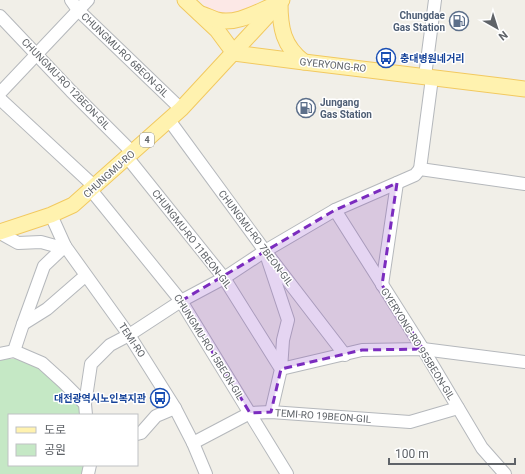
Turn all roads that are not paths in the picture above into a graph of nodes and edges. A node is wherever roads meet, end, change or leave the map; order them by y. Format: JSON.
{"nodes":[{"id":1,"x":88,"y":0,"type":"edge"},
{"id":2,"x":185,"y":0,"type":"edge"},
{"id":3,"x":435,"y":0,"type":"edge"},
{"id":4,"x":281,"y":1,"type":"edge"},
{"id":5,"x":74,"y":5,"type":"edge"},
{"id":6,"x":199,"y":13,"type":"junction"},
{"id":7,"x":0,"y":16,"type":"edge"},
{"id":8,"x":234,"y":53,"type":"junction"},
{"id":9,"x":36,"y":54,"type":"junction"},
{"id":10,"x":304,"y":62,"type":"junction"},
{"id":11,"x":428,"y":77,"type":"junction"},
{"id":12,"x":525,"y":89,"type":"edge"},
{"id":13,"x":0,"y":93,"type":"edge"},
{"id":14,"x":0,"y":99,"type":"edge"},
{"id":15,"x":181,"y":109,"type":"junction"},
{"id":16,"x":169,"y":120,"type":"junction"},
{"id":17,"x":130,"y":155,"type":"junction"},
{"id":18,"x":420,"y":169,"type":"junction"},
{"id":19,"x":397,"y":183,"type":"junction"},
{"id":20,"x":525,"y":184,"type":"edge"},
{"id":21,"x":93,"y":189,"type":"junction"},
{"id":22,"x":335,"y":210,"type":"junction"},
{"id":23,"x":51,"y":215,"type":"junction"},
{"id":24,"x":0,"y":232,"type":"edge"},
{"id":25,"x":65,"y":246,"type":"junction"},
{"id":26,"x":265,"y":251,"type":"junction"},
{"id":27,"x":85,"y":276,"type":"junction"},
{"id":28,"x":224,"y":278,"type":"junction"},
{"id":29,"x":382,"y":286,"type":"junction"},
{"id":30,"x":181,"y":300,"type":"junction"},
{"id":31,"x":23,"y":324,"type":"junction"},
{"id":32,"x":129,"y":335,"type":"junction"},
{"id":33,"x":423,"y":349,"type":"junction"},
{"id":34,"x":14,"y":350,"type":"junction"},
{"id":35,"x":0,"y":354,"type":"edge"},
{"id":36,"x":345,"y":355,"type":"junction"},
{"id":37,"x":525,"y":362,"type":"edge"},
{"id":38,"x":281,"y":369,"type":"junction"},
{"id":39,"x":175,"y":408,"type":"junction"},
{"id":40,"x":458,"y":408,"type":"junction"},
{"id":41,"x":85,"y":409,"type":"edge"},
{"id":42,"x":272,"y":412,"type":"junction"},
{"id":43,"x":250,"y":413,"type":"junction"},
{"id":44,"x":138,"y":434,"type":"edge"},
{"id":45,"x":193,"y":443,"type":"junction"},
{"id":46,"x":206,"y":474,"type":"edge"},
{"id":47,"x":287,"y":474,"type":"edge"},
{"id":48,"x":504,"y":474,"type":"edge"}],
"edges":[{"from":1,"to":5,"type":"street"},
{"from":2,"to":6,"type":"main road"},
{"from":3,"to":11,"type":"street"},
{"from":4,"to":6,"type":"main road"},
{"from":4,"to":8,"type":"main road","name":"CHUNGMU-RO"},
{"from":4,"to":10,"type":"main road"},
{"from":5,"to":9,"type":"street"},
{"from":5,"to":15,"type":"street","name":"CHUNGMU-RO 6BEON-GIL"},
{"from":6,"to":8,"type":"main road"},
{"from":7,"to":9,"type":"street","name":"CHUNGMU-RO 12BEON-GIL"},
{"from":8,"to":10,"type":"main road","name":"GYERYONG-RO"},
{"from":8,"to":15,"type":"main road","name":"CHUNGMU-RO","number":"4"},
{"from":9,"to":13,"type":"street"},
{"from":9,"to":17,"type":"street","name":"CHUNGMU-RO 12BEON-GIL"},
{"from":10,"to":11,"type":"main road","name":"GYERYONG-RO"},
{"from":11,"to":12,"type":"main road","name":"GYERYONG-RO"},
{"from":11,"to":18,"type":"street"},
{"from":14,"to":21,"type":"street","name":"CHUNGMU-RO 15BEON-GIL"},
{"from":15,"to":16,"type":"main road","name":"CHUNGMU-RO","number":"4"},
{"from":16,"to":17,"type":"main road","name":"CHUNGMU-RO","number":"4"},
{"from":16,"to":26,"type":"street","name":"CHUNGMU-RO 7BEON-GIL"},
{"from":17,"to":21,"type":"main road","name":"CHUNGMU-RO","number":"4"},
{"from":17,"to":28,"type":"street","name":"CHUNGMU-RO 11BEON-GIL"},
{"from":18,"to":19,"type":"street"},
{"from":18,"to":20,"type":"street"},
{"from":19,"to":22,"type":"street"},
{"from":19,"to":29,"type":"street"},
{"from":21,"to":23,"type":"main road","name":"CHUNGMU-RO","number":"4"},
{"from":21,"to":30,"type":"street","name":"CHUNGMU-RO 15BEON-GIL"},
{"from":22,"to":26,"type":"street"},
{"from":22,"to":29,"type":"street","name":"GYERYONG-RO 955BEON-GIL"},
{"from":23,"to":24,"type":"main road","name":"CHUNGMU-RO","number":"4"},
{"from":23,"to":25,"type":"street","name":"TEMI-RO"},
{"from":24,"to":25,"type":"street"},
{"from":25,"to":27,"type":"street","name":"TEMI-RO"},
{"from":25,"to":31,"type":"street"},
{"from":26,"to":28,"type":"street"},
{"from":26,"to":36,"type":"street","name":"CHUNGMU-RO 7BEON-GIL"},
{"from":26,"to":38,"type":"street"},
{"from":27,"to":31,"type":"street"},
{"from":27,"to":32,"type":"street","name":"TEMI-RO"},
{"from":28,"to":30,"type":"street"},
{"from":28,"to":38,"type":"street","name":"CHUNGMU-RO 11BEON-GIL"},
{"from":29,"to":33,"type":"street","name":"GYERYONG-RO 955BEON-GIL"},
{"from":30,"to":32,"type":"street"},
{"from":30,"to":43,"type":"street","name":"CHUNGMU-RO 15BEON-GIL"},
{"from":31,"to":34,"type":"street"},
{"from":32,"to":39,"type":"street","name":"TEMI-RO"},
{"from":32,"to":41,"type":"street"},
{"from":33,"to":36,"type":"street"},
{"from":33,"to":37,"type":"street"},
{"from":33,"to":40,"type":"street","name":"GYERYONG-RO 955BEON-GIL"},
{"from":34,"to":35,"type":"street"},
{"from":34,"to":41,"type":"street"},
{"from":36,"to":38,"type":"street"},
{"from":38,"to":42,"type":"street"},
{"from":39,"to":44,"type":"street"},
{"from":39,"to":45,"type":"street","name":"TEMI-RO"},
{"from":40,"to":42,"type":"street","name":"TEMI-RO 19BEON-GIL"},
{"from":40,"to":48,"type":"street","name":"GYERYONG-RO 955BEON-GIL"},
{"from":42,"to":43,"type":"street","name":"TEMI-RO 19BEON-GIL"},
{"from":43,"to":45,"type":"street","name":"TEMI-RO 19BEON-GIL"},
{"from":43,"to":47,"type":"street","name":"CHUNGMU-RO 15BEON-GIL"},
{"from":45,"to":46,"type":"street","name":"TEMI-RO"}]}
